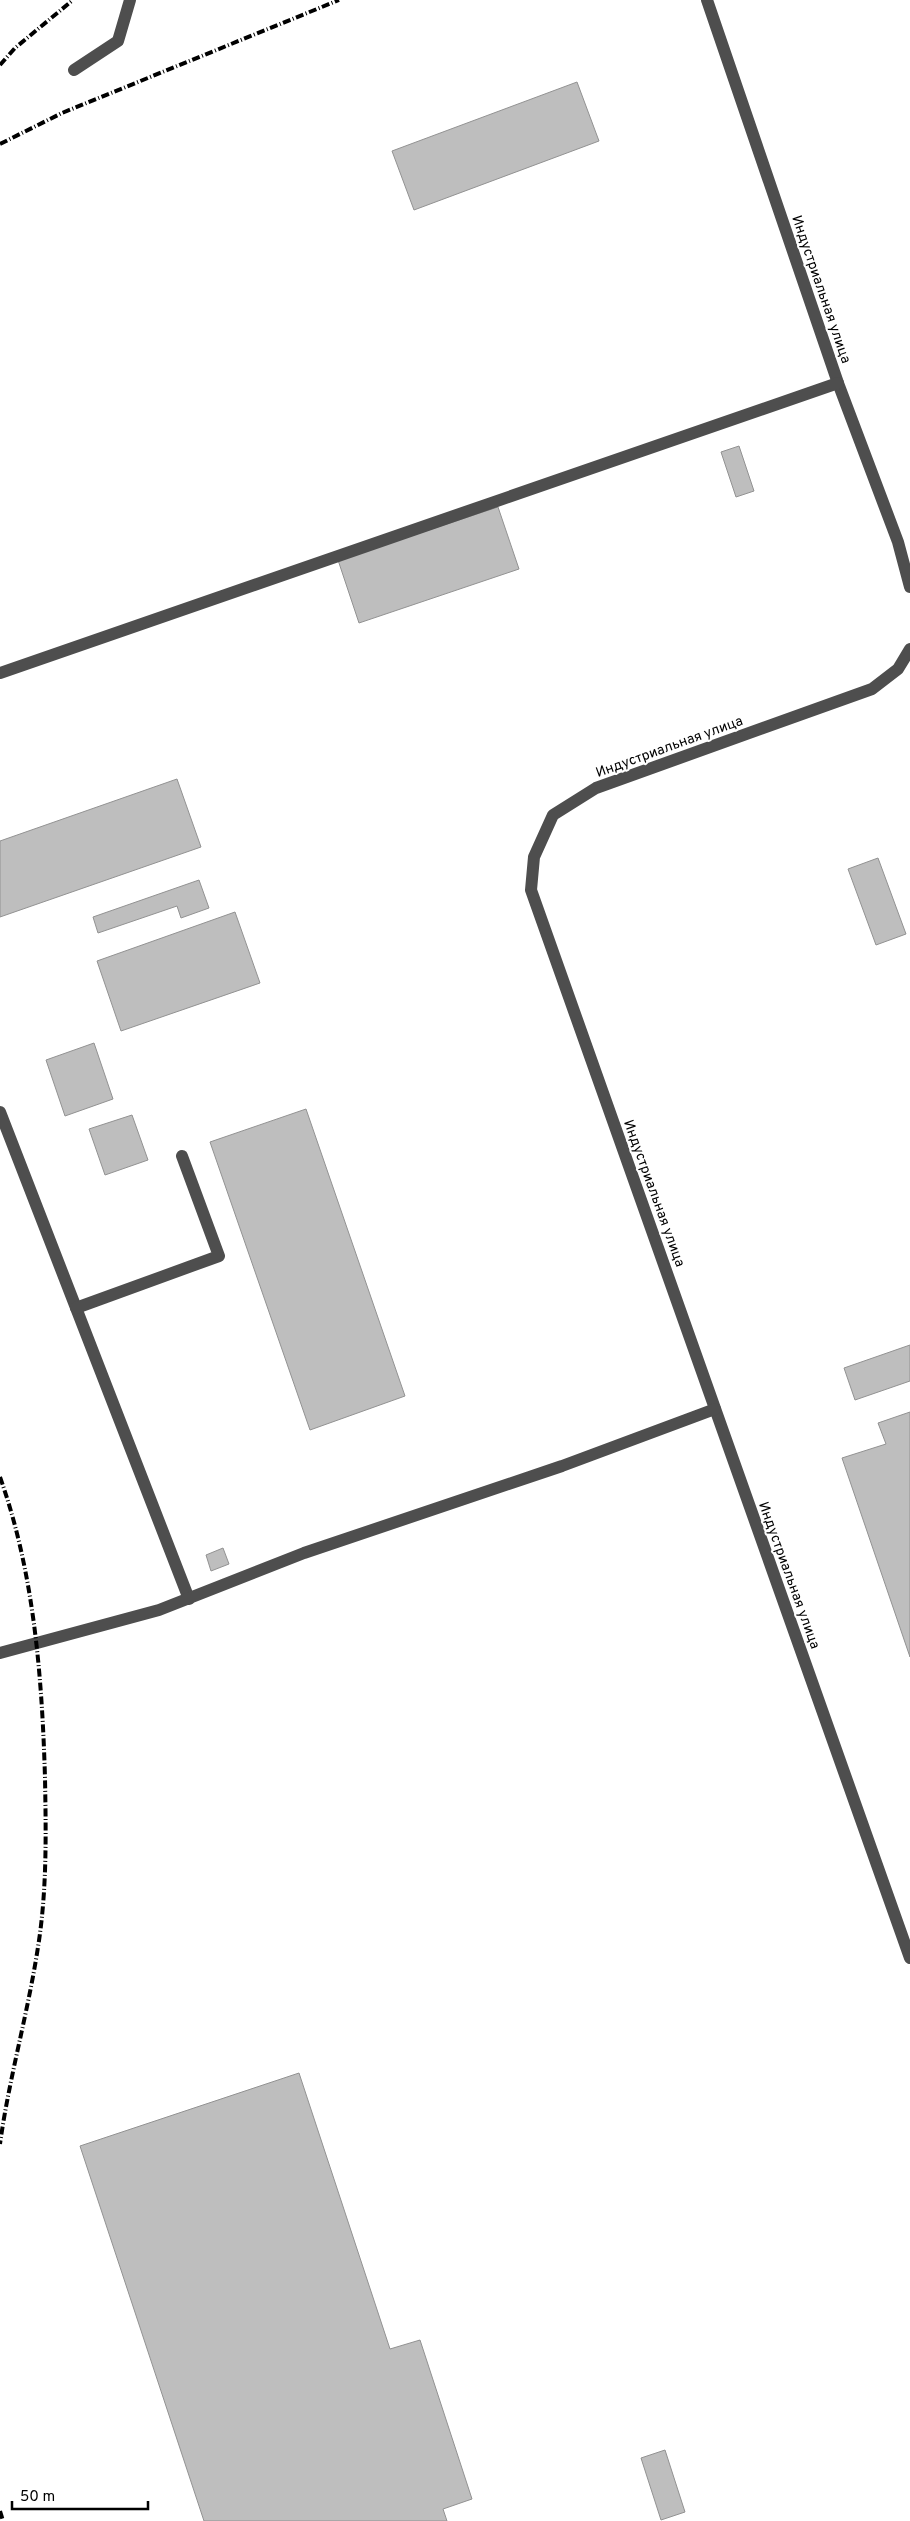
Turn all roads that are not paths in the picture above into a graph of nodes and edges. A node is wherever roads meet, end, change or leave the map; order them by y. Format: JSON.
{"nodes":[{"id":1,"x":130,"y":0,"type":"edge"},
{"id":2,"x":707,"y":0,"type":"edge"},
{"id":3,"x":74,"y":70,"type":"dead end"},
{"id":4,"x":838,"y":383,"type":"junction"},
{"id":5,"x":910,"y":587,"type":"edge"},
{"id":6,"x":909,"y":653,"type":"edge"},
{"id":7,"x":0,"y":673,"type":"edge"},
{"id":8,"x":0,"y":1112,"type":"edge"},
{"id":9,"x":182,"y":1156,"type":"dead end"},
{"id":10,"x":76,"y":1308,"type":"junction"},
{"id":11,"x":715,"y":1409,"type":"junction"},
{"id":12,"x":189,"y":1599,"type":"junction"},
{"id":13,"x":0,"y":1653,"type":"edge"},
{"id":14,"x":910,"y":1958,"type":"edge"}],
"edges":[{"from":1,"to":3,"type":"street"},
{"from":2,"to":4,"type":"street","name":"Индустриальная улица"},
{"from":4,"to":5,"type":"street","name":"Индустриальная улица"},
{"from":4,"to":7,"type":"street"},
{"from":6,"to":11,"type":"street","name":"Индустриальная улица"},
{"from":8,"to":10,"type":"street"},
{"from":9,"to":10,"type":"street"},
{"from":10,"to":12,"type":"street"},
{"from":11,"to":12,"type":"street"},
{"from":11,"to":14,"type":"street","name":"Индустриальная улица"},
{"from":12,"to":13,"type":"street"}]}
